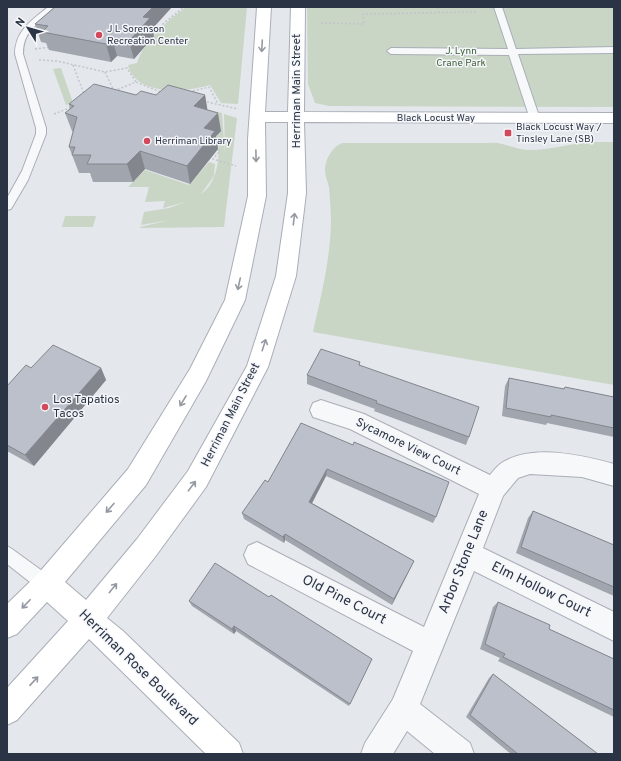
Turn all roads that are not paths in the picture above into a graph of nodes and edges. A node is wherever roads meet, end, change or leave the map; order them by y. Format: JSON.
{"nodes":[{"id":1,"x":53,"y":7,"type":"edge"},
{"id":2,"x":264,"y":7,"type":"edge"},
{"id":3,"x":298,"y":7,"type":"edge"},
{"id":4,"x":498,"y":7,"type":"edge"},
{"id":5,"x":614,"y":50,"type":"edge"},
{"id":6,"x":391,"y":51,"type":"dead end"},
{"id":7,"x":514,"y":52,"type":"junction"},
{"id":8,"x":250,"y":113,"type":"junction"},
{"id":9,"x":296,"y":117,"type":"junction"},
{"id":10,"x":614,"y":118,"type":"edge"},
{"id":11,"x":535,"y":119,"type":"junction"},
{"id":12,"x":7,"y":206,"type":"edge"},
{"id":13,"x":321,"y":410,"type":"dead end"},
{"id":14,"x":614,"y":475,"type":"edge"},
{"id":15,"x":493,"y":489,"type":"junction"},
{"id":16,"x":7,"y":554,"type":"edge"},
{"id":17,"x":468,"y":554,"type":"junction"},
{"id":18,"x":257,"y":555,"type":"dead end"},
{"id":19,"x":46,"y":584,"type":"junction"},
{"id":20,"x":88,"y":619,"type":"junction"},
{"id":21,"x":7,"y":624,"type":"edge"},
{"id":22,"x":614,"y":627,"type":"edge"},
{"id":23,"x":430,"y":645,"type":"junction"},
{"id":24,"x":7,"y":710,"type":"edge"},
{"id":25,"x":403,"y":710,"type":"junction"},
{"id":26,"x":228,"y":754,"type":"edge"},
{"id":27,"x":376,"y":754,"type":"edge"},
{"id":28,"x":459,"y":754,"type":"edge"}],
"edges":[{"from":1,"to":12,"type":"lane"},
{"from":2,"to":8,"type":"main road","one_way":true},
{"from":3,"to":9,"type":"main road","name":"Herriman Main Street"},
{"from":4,"to":7,"type":"lane"},
{"from":5,"to":7,"type":"lane"},
{"from":6,"to":7,"type":"lane"},
{"from":7,"to":11,"type":"lane"},
{"from":8,"to":9,"type":"main road","name":"Black Locust Way"},
{"from":8,"to":19,"type":"main road","one_way":true},
{"from":9,"to":11,"type":"main road","name":"Black Locust Way"},
{"from":20,"to":9,"type":"main road","name":"Herriman Main Street","one_way":true},
{"from":10,"to":11,"type":"main road","name":"Black Locust Way"},
{"from":13,"to":15,"type":"street","name":"Sycamore View Court"},
{"from":14,"to":15,"type":"street","name":"Arbor Stone Lane"},
{"from":15,"to":17,"type":"street","name":"Arbor Stone Lane"},
{"from":16,"to":19,"type":"lane"},
{"from":17,"to":22,"type":"street","name":"Elm Hollow Court"},
{"from":17,"to":23,"type":"street","name":"Arbor Stone Lane"},
{"from":18,"to":23,"type":"street","name":"Old Pine Court"},
{"from":19,"to":20,"type":"main road","name":"Herriman Rose Boulevard"},
{"from":19,"to":21,"type":"main road","one_way":true},
{"from":24,"to":20,"type":"main road","name":"Herriman Main Street","one_way":true},
{"from":20,"to":26,"type":"main road","name":"Herriman Rose Boulevard"},
{"from":23,"to":25,"type":"street","name":"Arbor Stone Lane"},
{"from":25,"to":27,"type":"street","name":"Arbor Stone Lane"},
{"from":25,"to":28,"type":"street"}]}
